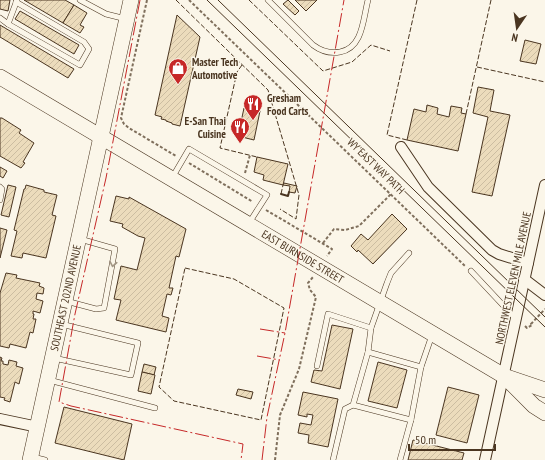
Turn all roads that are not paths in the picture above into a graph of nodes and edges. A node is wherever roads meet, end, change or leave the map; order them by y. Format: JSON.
{"nodes":[{"id":1,"x":80,"y":0,"type":"edge"},
{"id":2,"x":131,"y":0,"type":"edge"},
{"id":3,"x":268,"y":0,"type":"edge"},
{"id":4,"x":368,"y":0,"type":"edge"},
{"id":5,"x":17,"y":1,"type":"edge"},
{"id":6,"x":0,"y":18,"type":"edge"},
{"id":7,"x":127,"y":19,"type":"junction"},
{"id":8,"x":8,"y":24,"type":"junction"},
{"id":9,"x":0,"y":76,"type":"edge"},
{"id":10,"x":101,"y":136,"type":"junction"},
{"id":11,"x":401,"y":147,"type":"dead end"},
{"id":12,"x":172,"y":178,"type":"junction"},
{"id":13,"x":545,"y":185,"type":"edge"},
{"id":14,"x":0,"y":187,"type":"edge"},
{"id":15,"x":0,"y":200,"type":"edge"},
{"id":16,"x":249,"y":224,"type":"junction"},
{"id":17,"x":79,"y":239,"type":"junction"},
{"id":18,"x":409,"y":254,"type":"dead end"},
{"id":19,"x":528,"y":263,"type":"junction"},
{"id":20,"x":471,"y":271,"type":"road end"},
{"id":21,"x":524,"y":279,"type":"junction"},
{"id":22,"x":545,"y":295,"type":"edge"},
{"id":23,"x":65,"y":301,"type":"junction"},
{"id":24,"x":380,"y":302,"type":"junction"},
{"id":25,"x":516,"y":318,"type":"junction"},
{"id":26,"x":60,"y":324,"type":"junction"},
{"id":27,"x":371,"y":328,"type":"junction"},
{"id":28,"x":432,"y":334,"type":"junction"},
{"id":29,"x":368,"y":352,"type":"junction"},
{"id":30,"x":53,"y":358,"type":"junction"},
{"id":31,"x":317,"y":366,"type":"dead end"},
{"id":32,"x":421,"y":367,"type":"junction"},
{"id":33,"x":504,"y":376,"type":"junction"},
{"id":34,"x":48,"y":380,"type":"junction"},
{"id":35,"x":545,"y":390,"type":"edge"},
{"id":36,"x":353,"y":405,"type":"junction"},
{"id":37,"x":155,"y":408,"type":"dead end"},
{"id":38,"x":545,"y":413,"type":"edge"},
{"id":39,"x":0,"y":419,"type":"edge"},
{"id":40,"x":411,"y":420,"type":"junction"},
{"id":41,"x":38,"y":427,"type":"junction"},
{"id":42,"x":36,"y":459,"type":"edge"},
{"id":43,"x":333,"y":460,"type":"edge"},
{"id":44,"x":400,"y":460,"type":"edge"},
{"id":45,"x":486,"y":460,"type":"edge"}],
"edges":[{"from":1,"to":7,"type":"lane"},
{"from":2,"to":7,"type":"main road","name":"SOUTHEAST 202ND AVENUE"},
{"from":3,"to":4,"type":"lane"},
{"from":5,"to":8,"type":"lane"},
{"from":5,"to":8,"type":"lane"},
{"from":6,"to":8,"type":"lane"},
{"from":7,"to":10,"type":"main road","name":"SOUTHEAST 202ND AVENUE"},
{"from":9,"to":10,"type":"main road","name":"EAST BURNSIDE STREET"},
{"from":10,"to":12,"type":"main road","name":"EAST BURNSIDE STREET"},
{"from":10,"to":17,"type":"main road","name":"SOUTHEAST 202ND AVENUE"},
{"from":11,"to":19,"type":"street"},
{"from":12,"to":16,"type":"main road","name":"EAST BURNSIDE STREET"},
{"from":12,"to":16,"type":"lane"},
{"from":13,"to":19,"type":"street","name":"NORTHWEST ELEVEN MILE AVENUE"},
{"from":14,"to":15,"type":"lane"},
{"from":16,"to":24,"type":"main road","name":"EAST BURNSIDE STREET"},
{"from":17,"to":23,"type":"main road","name":"SOUTHEAST 202ND AVENUE"},
{"from":17,"to":23,"type":"lane","one_way":true},
{"from":18,"to":24,"type":"lane"},
{"from":19,"to":21,"type":"street","name":"NORTHWEST ELEVEN MILE AVENUE"},
{"from":20,"to":25,"type":"lane"},
{"from":21,"to":22,"type":"street"},
{"from":21,"to":25,"type":"street","name":"NORTHWEST ELEVEN MILE AVENUE"},
{"from":23,"to":26,"type":"main road","name":"SOUTHEAST 202ND AVENUE"},
{"from":24,"to":27,"type":"lane"},
{"from":24,"to":28,"type":"main road","name":"EAST BURNSIDE STREET"},
{"from":25,"to":33,"type":"street","name":"NORTHWEST ELEVEN MILE AVENUE"},
{"from":26,"to":30,"type":"main road","name":"SOUTHEAST 202ND AVENUE"},
{"from":26,"to":30,"type":"lane"},
{"from":27,"to":29,"type":"lane"},
{"from":27,"to":31,"type":"lane"},
{"from":28,"to":32,"type":"lane"},
{"from":28,"to":33,"type":"main road","name":"EAST BURNSIDE STREET"},
{"from":29,"to":32,"type":"lane"},
{"from":29,"to":36,"type":"lane"},
{"from":30,"to":34,"type":"main road","name":"SOUTHEAST 202ND AVENUE"},
{"from":32,"to":40,"type":"lane"},
{"from":33,"to":35,"type":"main road","name":"EAST BURNSIDE STREET"},
{"from":33,"to":38,"type":"main road","name":"EAST BURNSIDE STREET"},
{"from":33,"to":45,"type":"street","name":"NORTHWEST ELEVEN MILE AVENUE"},
{"from":34,"to":37,"type":"lane"},
{"from":34,"to":41,"type":"main road","name":"SOUTHEAST 202ND AVENUE"},
{"from":36,"to":40,"type":"lane"},
{"from":36,"to":43,"type":"lane"},
{"from":39,"to":41,"type":"street"},
{"from":40,"to":44,"type":"lane"},
{"from":41,"to":42,"type":"main road","name":"SOUTHEAST 202ND AVENUE"}]}
